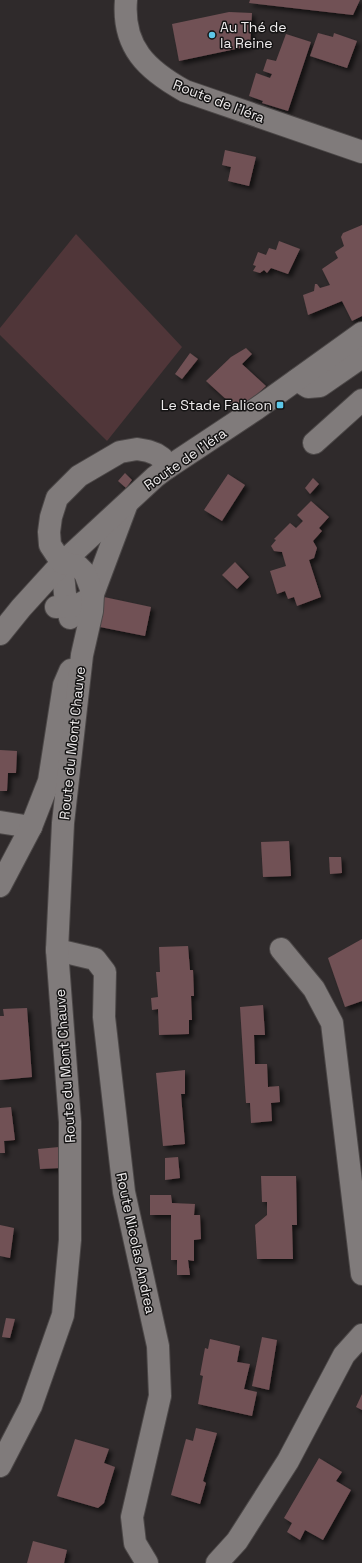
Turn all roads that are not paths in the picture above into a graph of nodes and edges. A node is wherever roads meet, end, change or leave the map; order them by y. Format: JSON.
{"nodes":[{"id":1,"x":126,"y":0,"type":"edge"},
{"id":2,"x":362,"y":152,"type":"edge"},
{"id":3,"x":362,"y":334,"type":"edge"},
{"id":4,"x":362,"y":357,"type":"edge"},
{"id":5,"x":297,"y":380,"type":"junction"},
{"id":6,"x":362,"y":400,"type":"edge"},
{"id":7,"x":314,"y":443,"type":"dead end"},
{"id":8,"x":167,"y":468,"type":"junction"},
{"id":9,"x":127,"y":503,"type":"junction"},
{"id":10,"x":62,"y":563,"type":"junction"},
{"id":11,"x":93,"y":594,"type":"junction"},
{"id":12,"x":64,"y":611,"type":"junction"},
{"id":13,"x":2,"y":633,"type":"edge"},
{"id":14,"x":81,"y":662,"type":"junction"},
{"id":15,"x":0,"y":822,"type":"edge"},
{"id":16,"x":31,"y":827,"type":"junction"},
{"id":17,"x":0,"y":886,"type":"edge"},
{"id":18,"x":281,"y":949,"type":"dead end"},
{"id":19,"x":56,"y":950,"type":"junction"},
{"id":20,"x":362,"y":1274,"type":"edge"},
{"id":21,"x":362,"y":1335,"type":"edge"},
{"id":22,"x":0,"y":1466,"type":"edge"},
{"id":23,"x":147,"y":1563,"type":"edge"},
{"id":24,"x":217,"y":1563,"type":"edge"}],
"edges":[{"from":1,"to":2,"type":"street","name":"Route de l'Iéra"},
{"from":3,"to":5,"type":"street","name":"Route de l'Iéra"},
{"from":4,"to":5,"type":"street"},
{"from":5,"to":8,"type":"street","name":"Route de l'Iéra"},
{"from":6,"to":7,"type":"street"},
{"from":8,"to":9,"type":"street","name":"Route de l'Iéra"},
{"from":8,"to":10,"type":"street"},
{"from":9,"to":10,"type":"street","name":"Route de l'Iéra"},
{"from":9,"to":11,"type":"street","name":"Route de l'Iéra"},
{"from":10,"to":11,"type":"street"},
{"from":10,"to":12,"type":"street"},
{"from":10,"to":13,"type":"street","name":"Route de l'Iéra"},
{"from":11,"to":12,"type":"street"},
{"from":11,"to":14,"type":"street"},
{"from":12,"to":13,"type":"street"},
{"from":12,"to":14,"type":"street"},
{"from":14,"to":16,"type":"street"},
{"from":14,"to":19,"type":"street","name":"Route du Mont Chauve"},
{"from":15,"to":16,"type":"street"},
{"from":16,"to":17,"type":"street"},
{"from":18,"to":20,"type":"street"},
{"from":19,"to":22,"type":"street","name":"Route du Mont Chauve"},
{"from":19,"to":23,"type":"street","name":"Route Nicolas Andrea"},
{"from":21,"to":24,"type":"street"}]}
